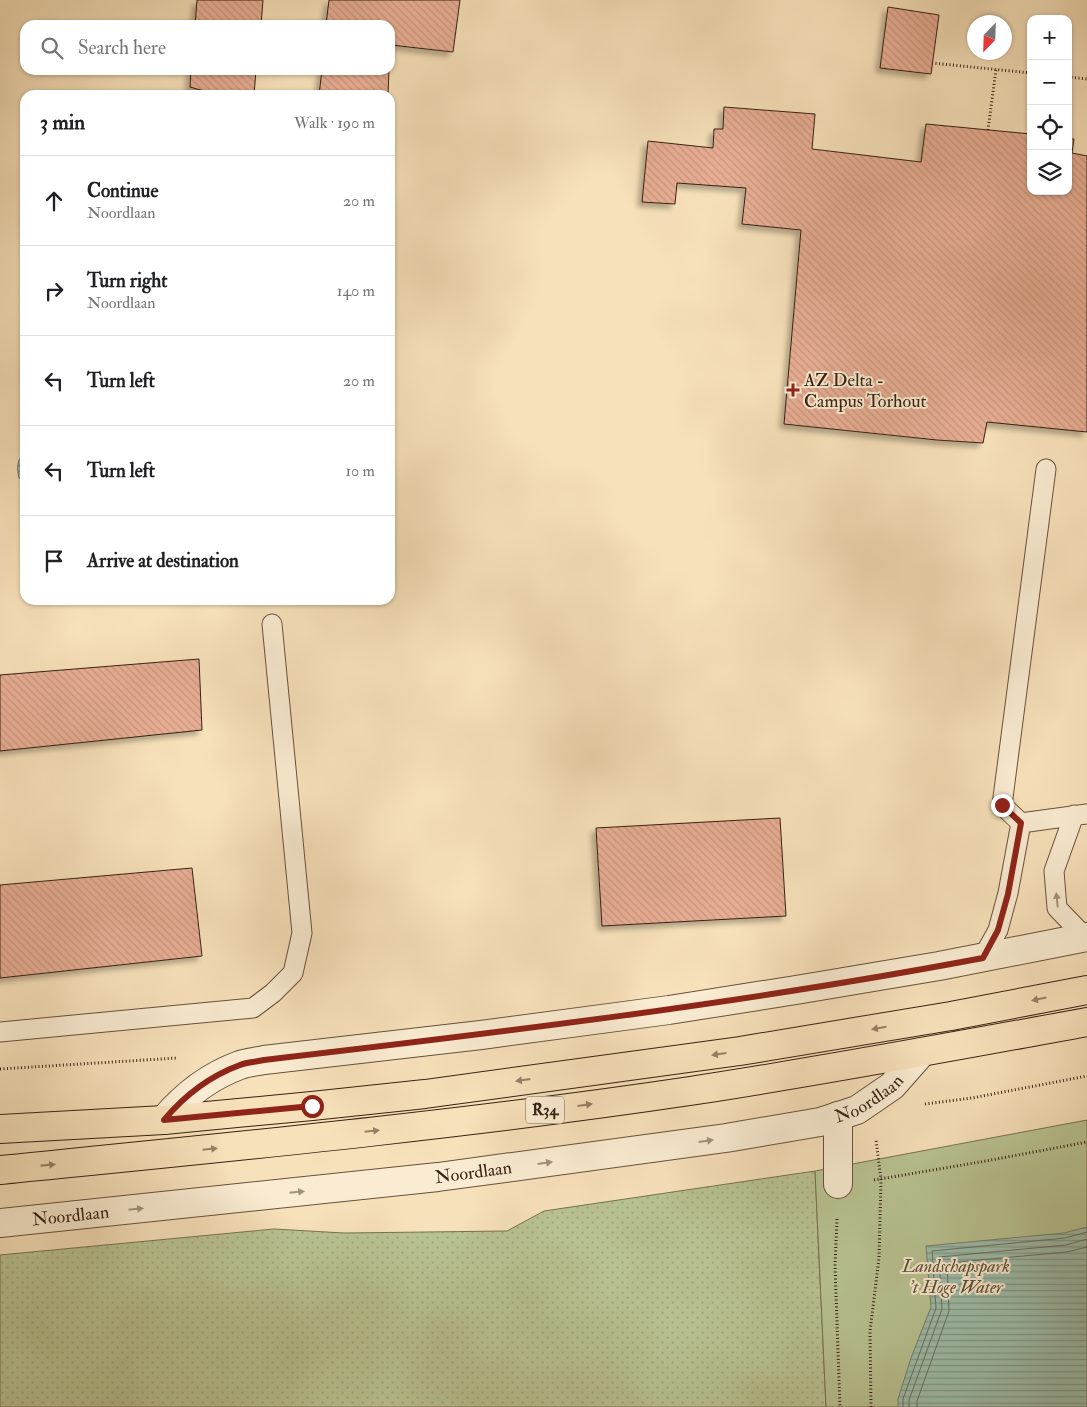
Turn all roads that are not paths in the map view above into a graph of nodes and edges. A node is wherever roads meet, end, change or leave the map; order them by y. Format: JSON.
{"nodes":[{"id":1,"x":1046,"y":469,"type":"dead end"},
{"id":2,"x":272,"y":624,"type":"dead end"},
{"id":3,"x":1081,"y":814,"type":"edge"},
{"id":4,"x":1021,"y":823,"type":"junction"},
{"id":5,"x":1086,"y":937,"type":"edge"},
{"id":6,"x":983,"y":958,"type":"junction"},
{"id":7,"x":1087,"y":990,"type":"edge"},
{"id":8,"x":1087,"y":1022,"type":"edge"},
{"id":9,"x":0,"y":1032,"type":"edge"},
{"id":10,"x":922,"y":1052,"type":"junction"},
{"id":11,"x":838,"y":1116,"type":"junction"},
{"id":12,"x":164,"y":1120,"type":"junction"},
{"id":13,"x":0,"y":1129,"type":"edge"},
{"id":14,"x":0,"y":1170,"type":"edge"},
{"id":15,"x":838,"y":1184,"type":"road end"},
{"id":16,"x":0,"y":1223,"type":"edge"}],
"edges":[{"from":1,"to":4,"type":"lane"},
{"from":2,"to":9,"type":"lane"},
{"from":3,"to":4,"type":"lane"},
{"from":5,"to":3,"type":"lane","one_way":true},
{"from":4,"to":6,"type":"lane"},
{"from":5,"to":6,"type":"street"},
{"from":6,"to":12,"type":"street"},
{"from":7,"to":12,"type":"main road","number":"R34","one_way":true},
{"from":8,"to":10,"type":"main road","name":"Noordlaan","number":"R34"},
{"from":10,"to":11,"type":"street","name":"Noordlaan"},
{"from":14,"to":10,"type":"main road","name":"Noordlaan","number":"R34","one_way":true},
{"from":11,"to":15,"type":"street"},
{"from":16,"to":11,"type":"street","name":"Noordlaan","one_way":true},
{"from":12,"to":13,"type":"main road","number":"R34"}]}
